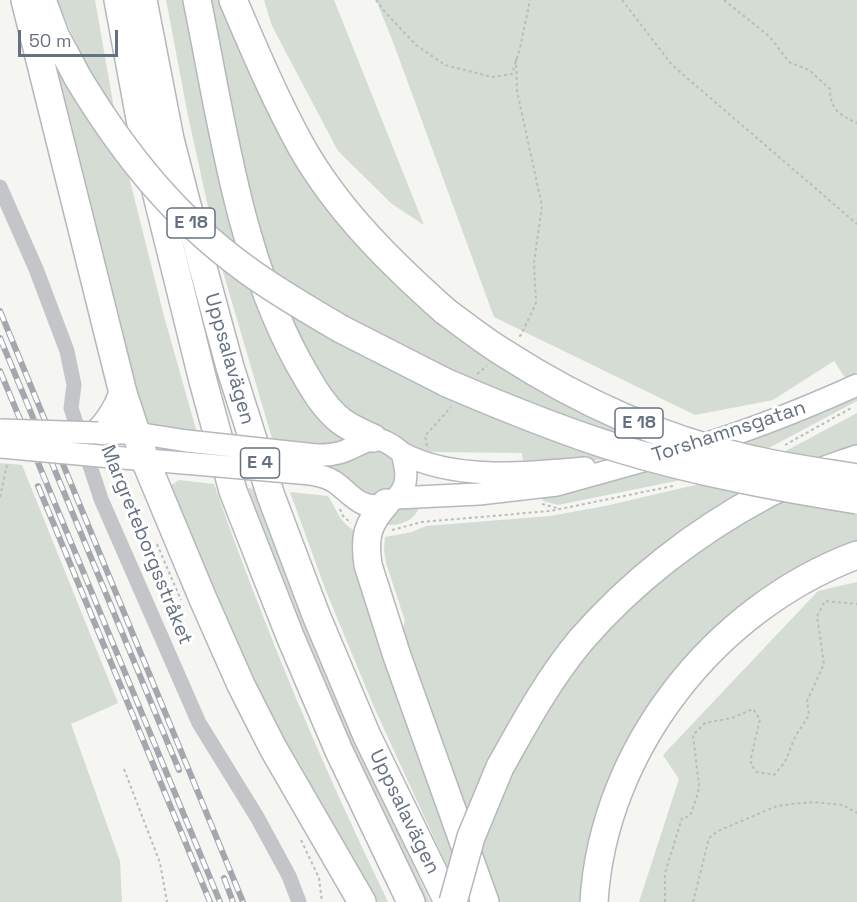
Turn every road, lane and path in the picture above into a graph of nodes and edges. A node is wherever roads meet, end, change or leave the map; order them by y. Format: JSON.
{"nodes":[{"id":1,"x":25,"y":0,"type":"edge"},
{"id":2,"x":42,"y":0,"type":"edge"},
{"id":3,"x":118,"y":0,"type":"edge"},
{"id":4,"x":143,"y":0,"type":"edge"},
{"id":5,"x":197,"y":0,"type":"edge"},
{"id":6,"x":233,"y":0,"type":"edge"},
{"id":7,"x":376,"y":0,"type":"edge"},
{"id":8,"x":530,"y":0,"type":"edge"},
{"id":9,"x":622,"y":0,"type":"edge"},
{"id":10,"x":724,"y":0,"type":"edge"},
{"id":11,"x":516,"y":59,"type":"junction"},
{"id":12,"x":857,"y":123,"type":"edge"},
{"id":13,"x":0,"y":187,"type":"edge"},
{"id":14,"x":857,"y":224,"type":"edge"},
{"id":15,"x":512,"y":342,"type":"dead end"},
{"id":16,"x":857,"y":384,"type":"edge"},
{"id":17,"x":123,"y":393,"type":"junction"},
{"id":18,"x":0,"y":430,"type":"edge"},
{"id":19,"x":98,"y":433,"type":"junction"},
{"id":20,"x":136,"y":433,"type":"junction"},
{"id":21,"x":373,"y":438,"type":"junction"},
{"id":22,"x":2,"y":452,"type":"edge"},
{"id":23,"x":402,"y":453,"type":"junction"},
{"id":24,"x":857,"y":459,"type":"edge"},
{"id":25,"x":145,"y":460,"type":"junction"},
{"id":26,"x":634,"y":463,"type":"junction"},
{"id":27,"x":314,"y":464,"type":"junction"},
{"id":28,"x":857,"y":478,"type":"edge"},
{"id":29,"x":0,"y":497,"type":"edge"},
{"id":30,"x":857,"y":500,"type":"edge"},
{"id":31,"x":391,"y":501,"type":"junction"},
{"id":32,"x":540,"y":504,"type":"dead end"},
{"id":33,"x":560,"y":509,"type":"dead end"},
{"id":34,"x":857,"y":555,"type":"edge"},
{"id":35,"x":857,"y":604,"type":"edge"},
{"id":36,"x":124,"y":769,"type":"dead end"},
{"id":37,"x":857,"y":813,"type":"edge"},
{"id":38,"x":167,"y":902,"type":"edge"},
{"id":39,"x":299,"y":902,"type":"edge"},
{"id":40,"x":362,"y":902,"type":"edge"},
{"id":41,"x":411,"y":902,"type":"edge"},
{"id":42,"x":448,"y":902,"type":"edge"},
{"id":43,"x":453,"y":902,"type":"edge"},
{"id":44,"x":485,"y":902,"type":"edge"},
{"id":45,"x":594,"y":902,"type":"edge"},
{"id":46,"x":665,"y":902,"type":"edge"},
{"id":47,"x":693,"y":902,"type":"edge"}],
"edges":[{"from":1,"to":17,"type":"highway"},
{"from":2,"to":30,"type":"highway","number":"E 18","bridge":true},
{"from":3,"to":41,"type":"highway","name":"Uppsalavägen","number":"E 4"},
{"from":4,"to":42,"type":"highway","name":"Uppsalavägen","number":"E 4"},
{"from":5,"to":21,"type":"highway"},
{"from":6,"to":28,"type":"highway","number":"E 18","bridge":true},
{"from":7,"to":11,"type":"path"},
{"from":8,"to":11,"type":"path"},
{"from":9,"to":14,"type":"path"},
{"from":10,"to":12,"type":"path"},
{"from":11,"to":15,"type":"path"},
{"from":13,"to":39,"type":"street","name":"Margreteborgsstråket"},
{"from":16,"to":26,"type":"street","name":"Torshamnsgatan"},
{"from":17,"to":19,"type":"highway"},
{"from":17,"to":20,"type":"highway"},
{"from":18,"to":19,"type":"street","bridge":true},
{"from":19,"to":20,"type":"street"},
{"from":20,"to":25,"type":"highway"},
{"from":20,"to":27,"type":"street","bridge":true},
{"from":21,"to":23,"type":"street","name":"Torshamnsgatan"},
{"from":21,"to":27,"type":"street"},
{"from":22,"to":25,"type":"street","bridge":true},
{"from":22,"to":29,"type":"path"},
{"from":23,"to":26,"type":"street","name":"Torshamnsgatan"},
{"from":23,"to":31,"type":"street"},
{"from":24,"to":43,"type":"highway","bridge":true},
{"from":25,"to":27,"type":"street","bridge":true},
{"from":25,"to":40,"type":"highway"},
{"from":26,"to":31,"type":"street","name":"Torshamnsgatan"},
{"from":27,"to":31,"type":"street","name":"Torshamnsgatan"},
{"from":31,"to":44,"type":"highway"},
{"from":32,"to":33,"type":"path"},
{"from":34,"to":45,"type":"highway"},
{"from":35,"to":46,"type":"path"},
{"from":36,"to":38,"type":"path"},
{"from":37,"to":47,"type":"path"}]}
